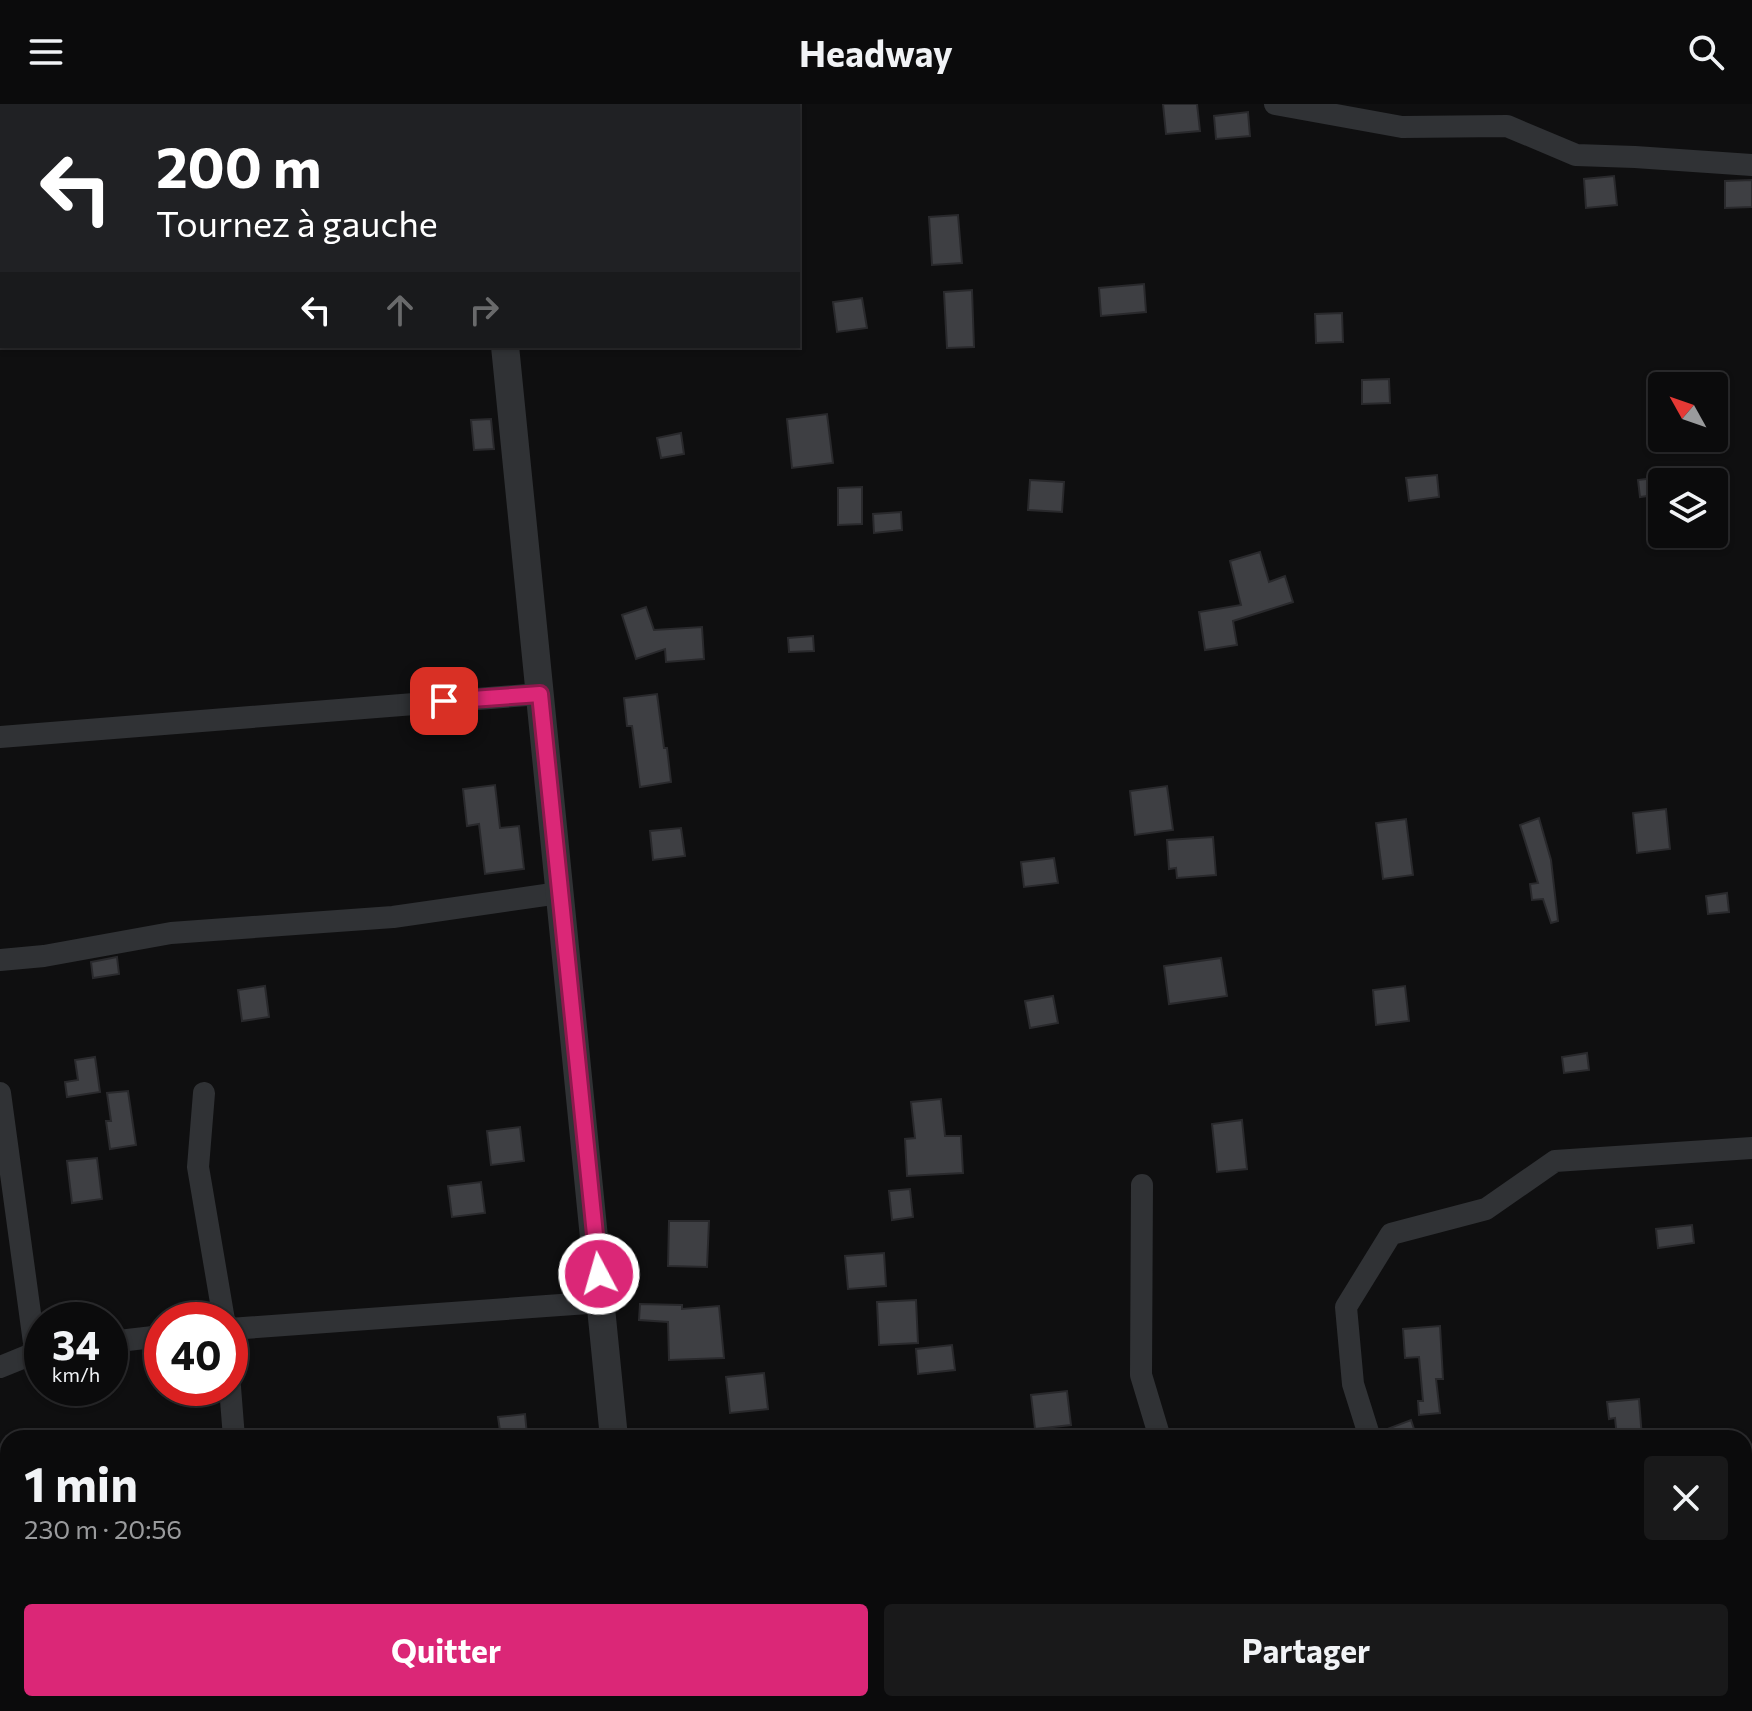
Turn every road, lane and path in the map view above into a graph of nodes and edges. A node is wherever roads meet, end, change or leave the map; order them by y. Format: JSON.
{"nodes":[{"id":1,"x":1275,"y":104,"type":"edge"},
{"id":2,"x":1752,"y":165,"type":"edge"},
{"id":3,"x":505,"y":348,"type":"edge"},
{"id":4,"x":540,"y":694,"type":"junction"},
{"id":5,"x":0,"y":737,"type":"edge"},
{"id":6,"x":559,"y":893,"type":"junction"},
{"id":7,"x":0,"y":960,"type":"edge"},
{"id":8,"x":0,"y":1093,"type":"edge"},
{"id":9,"x":204,"y":1093,"type":"dead end"},
{"id":10,"x":1752,"y":1148,"type":"edge"},
{"id":11,"x":1142,"y":1185,"type":"dead end"},
{"id":12,"x":32,"y":1302,"type":"edge"},
{"id":13,"x":221,"y":1302,"type":"edge"},
{"id":14,"x":602,"y":1302,"type":"junction"},
{"id":15,"x":248,"y":1328,"type":"edge"},
{"id":16,"x":24,"y":1357,"type":"edge"},
{"id":17,"x":0,"y":1367,"type":"edge"},
{"id":18,"x":231,"y":1406,"type":"edge"},
{"id":19,"x":233,"y":1430,"type":"edge"},
{"id":20,"x":613,"y":1430,"type":"edge"},
{"id":21,"x":1158,"y":1430,"type":"edge"},
{"id":22,"x":1367,"y":1430,"type":"edge"}],
"edges":[{"from":1,"to":2,"type":"street"},
{"from":3,"to":4,"type":"street"},
{"from":4,"to":5,"type":"street"},
{"from":4,"to":6,"type":"street"},
{"from":6,"to":7,"type":"street"},
{"from":6,"to":14,"type":"street"},
{"from":8,"to":12,"type":"street"},
{"from":9,"to":13,"type":"street"},
{"from":10,"to":22,"type":"street"},
{"from":11,"to":21,"type":"street"},
{"from":14,"to":15,"type":"street"},
{"from":14,"to":20,"type":"street"},
{"from":16,"to":17,"type":"street"},
{"from":18,"to":19,"type":"street"}]}
